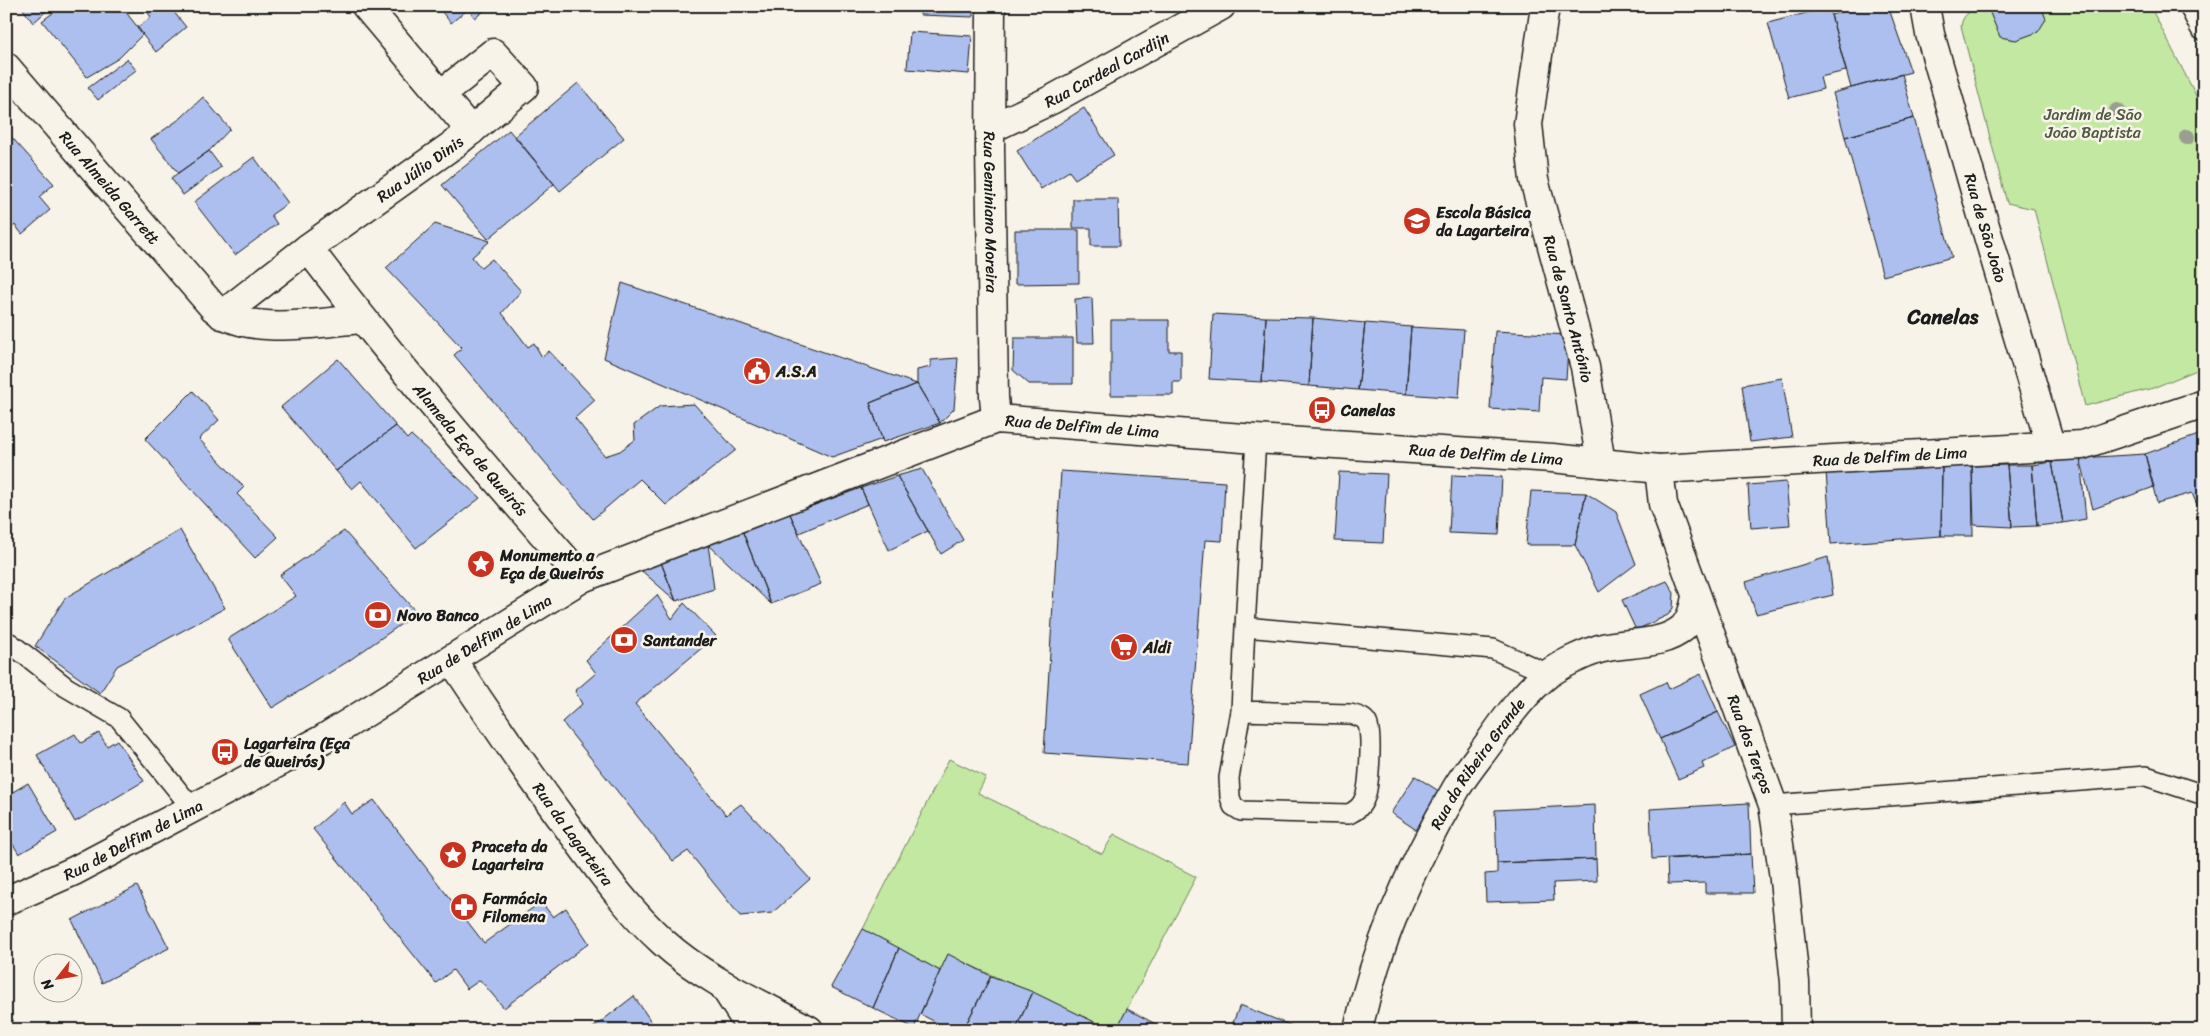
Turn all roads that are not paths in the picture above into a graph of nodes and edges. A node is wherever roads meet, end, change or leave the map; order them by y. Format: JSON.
{"nodes":[{"id":1,"x":366,"y":6,"type":"edge"},
{"id":2,"x":991,"y":6,"type":"edge"},
{"id":3,"x":1221,"y":6,"type":"edge"},
{"id":4,"x":1545,"y":6,"type":"edge"},
{"id":5,"x":1925,"y":6,"type":"edge"},
{"id":6,"x":2194,"y":6,"type":"edge"},
{"id":7,"x":2204,"y":26,"type":"edge"},
{"id":8,"x":6,"y":67,"type":"edge"},
{"id":9,"x":440,"y":95,"type":"junction"},
{"id":10,"x":990,"y":129,"type":"junction"},
{"id":11,"x":471,"y":131,"type":"junction"},
{"id":12,"x":308,"y":248,"type":"junction"},
{"id":13,"x":218,"y":312,"type":"junction"},
{"id":14,"x":362,"y":319,"type":"junction"},
{"id":15,"x":2204,"y":404,"type":"edge"},
{"id":16,"x":996,"y":419,"type":"junction"},
{"id":17,"x":1256,"y":439,"type":"junction"},
{"id":18,"x":2051,"y":447,"type":"junction"},
{"id":19,"x":1602,"y":463,"type":"junction"},
{"id":20,"x":1660,"y":469,"type":"junction"},
{"id":21,"x":582,"y":578,"type":"junction"},
{"id":22,"x":1696,"y":597,"type":"junction"},
{"id":23,"x":1245,"y":627,"type":"junction"},
{"id":24,"x":10,"y":643,"type":"dead end"},
{"id":25,"x":452,"y":660,"type":"junction"},
{"id":26,"x":1548,"y":674,"type":"junction"},
{"id":27,"x":1241,"y":711,"type":"junction"},
{"id":28,"x":2204,"y":795,"type":"edge"},
{"id":29,"x":1773,"y":805,"type":"junction"},
{"id":30,"x":192,"y":808,"type":"junction"},
{"id":31,"x":6,"y":901,"type":"edge"},
{"id":32,"x":721,"y":983,"type":"junction"},
{"id":33,"x":752,"y":1030,"type":"edge"},
{"id":34,"x":809,"y":1030,"type":"edge"},
{"id":35,"x":1358,"y":1030,"type":"edge"},
{"id":36,"x":1796,"y":1030,"type":"edge"}],
"edges":[{"from":1,"to":9,"type":"street"},
{"from":2,"to":10,"type":"street","name":"Rua Geminiano Moreira"},
{"from":3,"to":10,"type":"street","name":"Rua Cardeal Cardijn"},
{"from":4,"to":19,"type":"street","name":"Rua de Santo António"},
{"from":5,"to":18,"type":"street","name":"Rua de São João"},
{"from":6,"to":7,"type":"street"},
{"from":8,"to":13,"type":"street","name":"Rua Almeida Garrett"},
{"from":9,"to":11,"type":"street"},
{"from":9,"to":11,"type":"street","name":"Rua Júlio Dinis"},
{"from":10,"to":16,"type":"street","name":"Rua Geminiano Moreira"},
{"from":11,"to":12,"type":"street","name":"Rua Júlio Dinis"},
{"from":12,"to":13,"type":"street","name":"Rua Júlio Dinis"},
{"from":12,"to":14,"type":"street","name":"Alameda Eça de Queirós"},
{"from":13,"to":14,"type":"street"},
{"from":14,"to":21,"type":"street","name":"Alameda Eça de Queirós"},
{"from":15,"to":18,"type":"street","name":"Rua de Delfim de Lima"},
{"from":16,"to":17,"type":"street","name":"Rua de Delfim de Lima"},
{"from":16,"to":21,"type":"street","name":"Rua de Delfim de Lima"},
{"from":17,"to":19,"type":"street","name":"Rua de Delfim de Lima"},
{"from":17,"to":23,"type":"lane"},
{"from":18,"to":20,"type":"street","name":"Rua de Delfim de Lima"},
{"from":19,"to":20,"type":"street","name":"Rua de Delfim de Lima"},
{"from":20,"to":22,"type":"street","name":"Rua dos Terços"},
{"from":21,"to":25,"type":"street","name":"Rua de Delfim de Lima"},
{"from":22,"to":26,"type":"street","name":"Rua da Ribeira Grande"},
{"from":22,"to":29,"type":"street","name":"Rua dos Terços"},
{"from":23,"to":26,"type":"lane"},
{"from":23,"to":27,"type":"lane"},
{"from":24,"to":30,"type":"lane"},
{"from":25,"to":30,"type":"street","name":"Rua de Delfim de Lima"},
{"from":25,"to":32,"type":"street","name":"Rua da Lagarteira"},
{"from":26,"to":35,"type":"street","name":"Rua da Ribeira Grande"},
{"from":27,"to":27,"type":"lane"},
{"from":28,"to":29,"type":"lane"},
{"from":29,"to":36,"type":"street","name":"Rua dos Terços"},
{"from":30,"to":31,"type":"street","name":"Rua de Delfim de Lima"},
{"from":32,"to":33,"type":"street","name":"Rua da Lagarteira"},
{"from":32,"to":34,"type":"street","name":"Rua da Lagarteira"}]}
